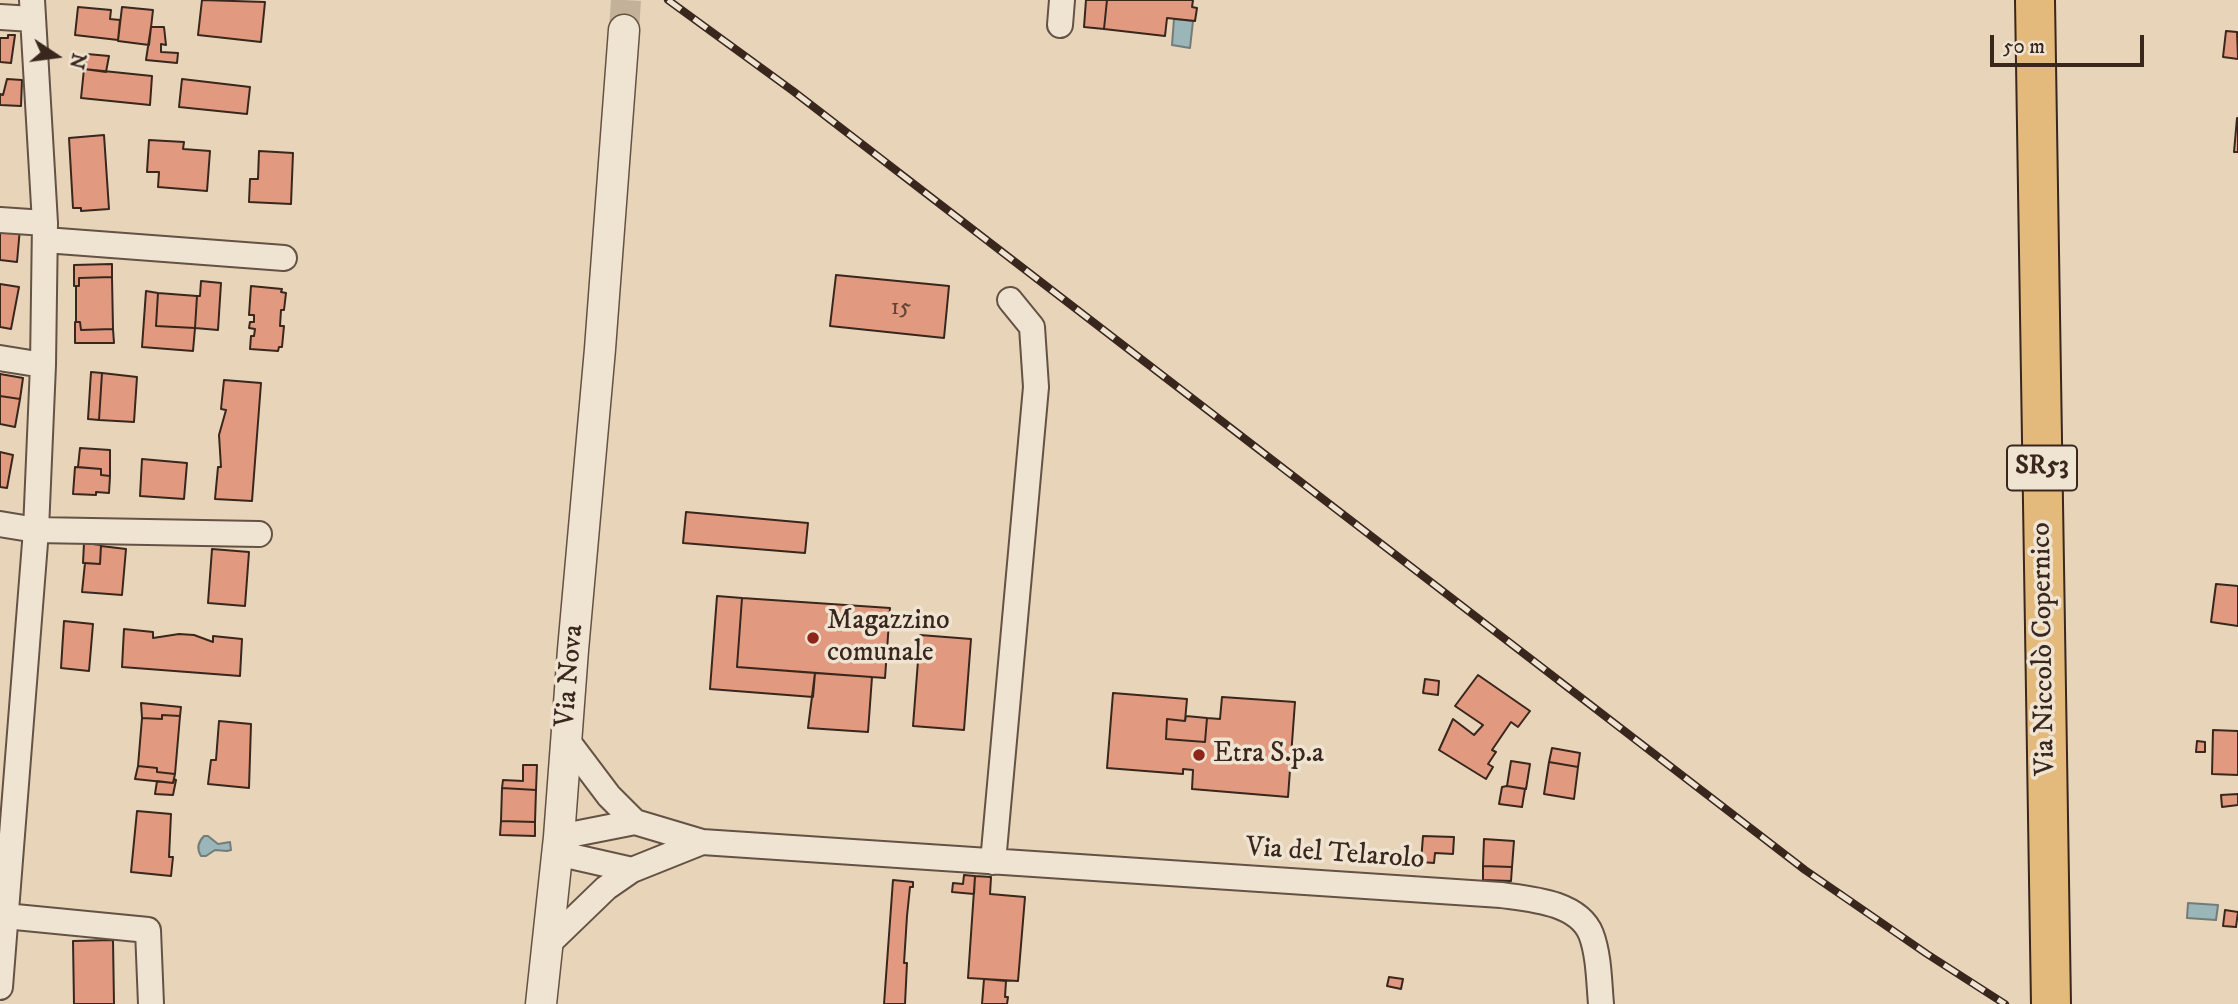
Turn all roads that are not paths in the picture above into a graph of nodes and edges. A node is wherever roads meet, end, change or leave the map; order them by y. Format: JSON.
{"nodes":[{"id":1,"x":1062,"y":0,"type":"edge"},
{"id":2,"x":2035,"y":0,"type":"edge"},
{"id":3,"x":32,"y":9,"type":"edge"},
{"id":4,"x":0,"y":17,"type":"edge"},
{"id":5,"x":1060,"y":25,"type":"dead end"},
{"id":6,"x":624,"y":30,"type":"tunnel mouth"},
{"id":7,"x":0,"y":220,"type":"edge"},
{"id":8,"x":45,"y":232,"type":"junction"},
{"id":9,"x":284,"y":258,"type":"dead end"},
{"id":10,"x":1010,"y":300,"type":"dead end"},
{"id":11,"x":0,"y":358,"type":"edge"},
{"id":12,"x":43,"y":365,"type":"junction"},
{"id":13,"x":0,"y":524,"type":"edge"},
{"id":14,"x":36,"y":530,"type":"junction"},
{"id":15,"x":259,"y":534,"type":"dead end"},
{"id":16,"x":12,"y":689,"type":"edge"},
{"id":17,"x":566,"y":739,"type":"junction"},
{"id":18,"x":635,"y":822,"type":"junction"},
{"id":19,"x":702,"y":842,"type":"junction"},
{"id":20,"x":558,"y":845,"type":"junction"},
{"id":21,"x":993,"y":862,"type":"junction"},
{"id":22,"x":632,"y":870,"type":"junction"},
{"id":23,"x":5,"y":916,"type":"junction"},
{"id":24,"x":548,"y":944,"type":"junction"},
{"id":25,"x":0,"y":987,"type":"edge"},
{"id":26,"x":151,"y":1004,"type":"edge"},
{"id":27,"x":541,"y":1004,"type":"edge"},
{"id":28,"x":1601,"y":1004,"type":"edge"},
{"id":29,"x":2051,"y":1004,"type":"edge"}],
"edges":[{"from":1,"to":5,"type":"street"},
{"from":2,"to":29,"type":"highway","name":"Via Niccolò Copernico","number":"SR53"},
{"from":3,"to":4,"type":"street"},
{"from":3,"to":8,"type":"street"},
{"from":6,"to":17,"type":"street","name":"Via Nova"},
{"from":7,"to":8,"type":"street"},
{"from":8,"to":9,"type":"street"},
{"from":8,"to":12,"type":"street"},
{"from":10,"to":21,"type":"street"},
{"from":11,"to":12,"type":"street"},
{"from":12,"to":14,"type":"street"},
{"from":13,"to":14,"type":"street"},
{"from":14,"to":15,"type":"street"},
{"from":14,"to":16,"type":"street"},
{"from":16,"to":23,"type":"street"},
{"from":17,"to":18,"type":"street"},
{"from":17,"to":20,"type":"street","name":"Via Nova"},
{"from":18,"to":19,"type":"street"},
{"from":18,"to":20,"type":"street"},
{"from":19,"to":21,"type":"street","name":"Via del Telarolo"},
{"from":19,"to":22,"type":"street"},
{"from":20,"to":22,"type":"street"},
{"from":20,"to":24,"type":"street","name":"Via Nova"},
{"from":21,"to":28,"type":"street","name":"Via del Telarolo"},
{"from":22,"to":24,"type":"street"},
{"from":23,"to":25,"type":"street"},
{"from":23,"to":26,"type":"street"},
{"from":24,"to":27,"type":"street","name":"Via Nova"}]}
